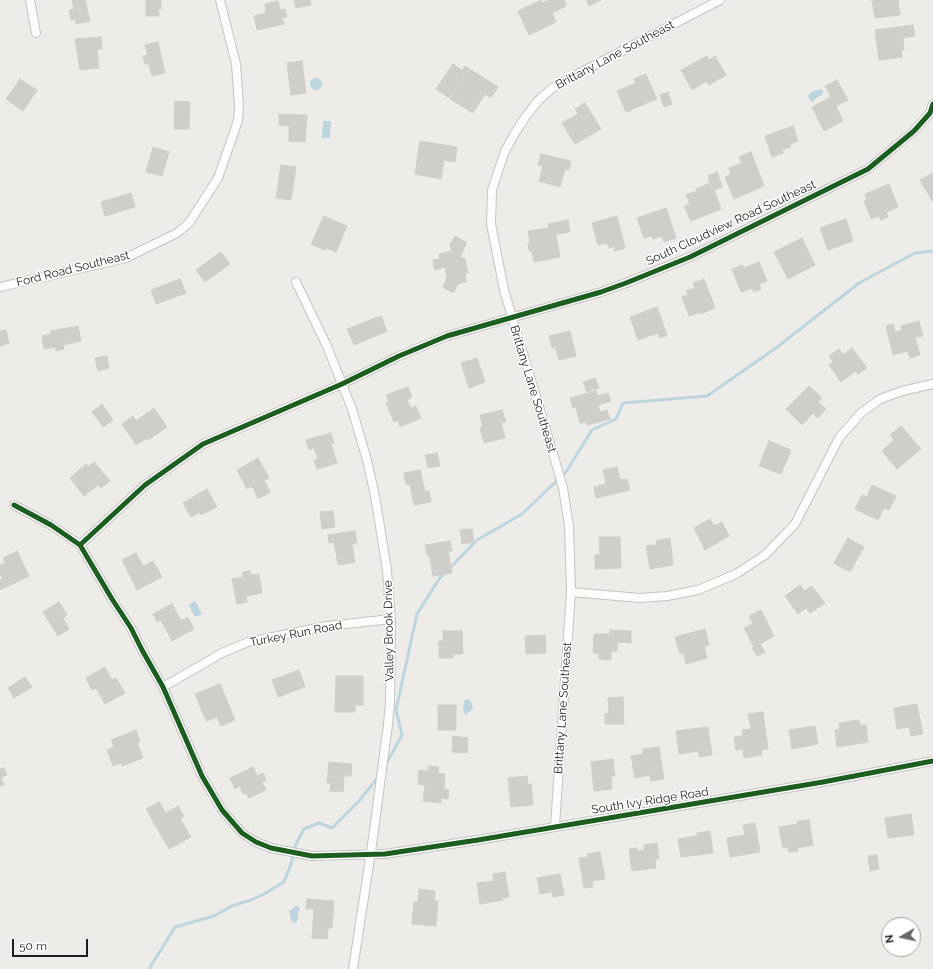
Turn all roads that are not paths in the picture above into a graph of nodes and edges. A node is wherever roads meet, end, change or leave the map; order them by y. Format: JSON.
{"nodes":[{"id":1,"x":30,"y":0,"type":"edge"},
{"id":2,"x":220,"y":0,"type":"edge"},
{"id":3,"x":720,"y":0,"type":"edge"},
{"id":4,"x":36,"y":33,"type":"dead end"},
{"id":5,"x":933,"y":104,"type":"edge"},
{"id":6,"x":296,"y":282,"type":"dead end"},
{"id":7,"x":0,"y":287,"type":"edge"},
{"id":8,"x":512,"y":317,"type":"junction"},
{"id":9,"x":342,"y":384,"type":"junction"},
{"id":10,"x":933,"y":384,"type":"edge"},
{"id":11,"x":14,"y":505,"type":"dead end"},
{"id":12,"x":80,"y":545,"type":"junction"},
{"id":13,"x":571,"y":592,"type":"junction"},
{"id":14,"x":391,"y":619,"type":"junction"},
{"id":15,"x":163,"y":687,"type":"junction"},
{"id":16,"x":933,"y":761,"type":"edge"},
{"id":17,"x":555,"y":826,"type":"junction"},
{"id":18,"x":370,"y":855,"type":"junction"},
{"id":19,"x":353,"y":969,"type":"edge"}],
"edges":[{"from":1,"to":4,"type":"street"},
{"from":2,"to":7,"type":"street","name":"Ford Road Southeast"},
{"from":3,"to":8,"type":"street","name":"Brittany Lane Southeast"},
{"from":5,"to":8,"type":"street","name":"South Cloudview Road Southeast"},
{"from":6,"to":9,"type":"street","name":"Valley Brook Drive"},
{"from":8,"to":9,"type":"street","name":"South Cloudview Road Southeast"},
{"from":8,"to":13,"type":"street","name":"Brittany Lane Southeast"},
{"from":9,"to":12,"type":"street","name":"South Cloudview Road Southeast"},
{"from":9,"to":14,"type":"street","name":"Valley Brook Drive"},
{"from":10,"to":13,"type":"street"},
{"from":11,"to":12,"type":"street"},
{"from":12,"to":15,"type":"street","name":"South Ivy Ridge Road"},
{"from":13,"to":17,"type":"street","name":"Brittany Lane Southeast"},
{"from":14,"to":15,"type":"street","name":"Turkey Run Road"},
{"from":14,"to":18,"type":"street","name":"Valley Brook Drive"},
{"from":15,"to":18,"type":"street","name":"South Ivy Ridge Road"},
{"from":16,"to":17,"type":"street","name":"South Ivy Ridge Road"},
{"from":17,"to":18,"type":"street","name":"South Ivy Ridge Road"},
{"from":18,"to":19,"type":"street","name":"Valley Brook Drive"}]}
